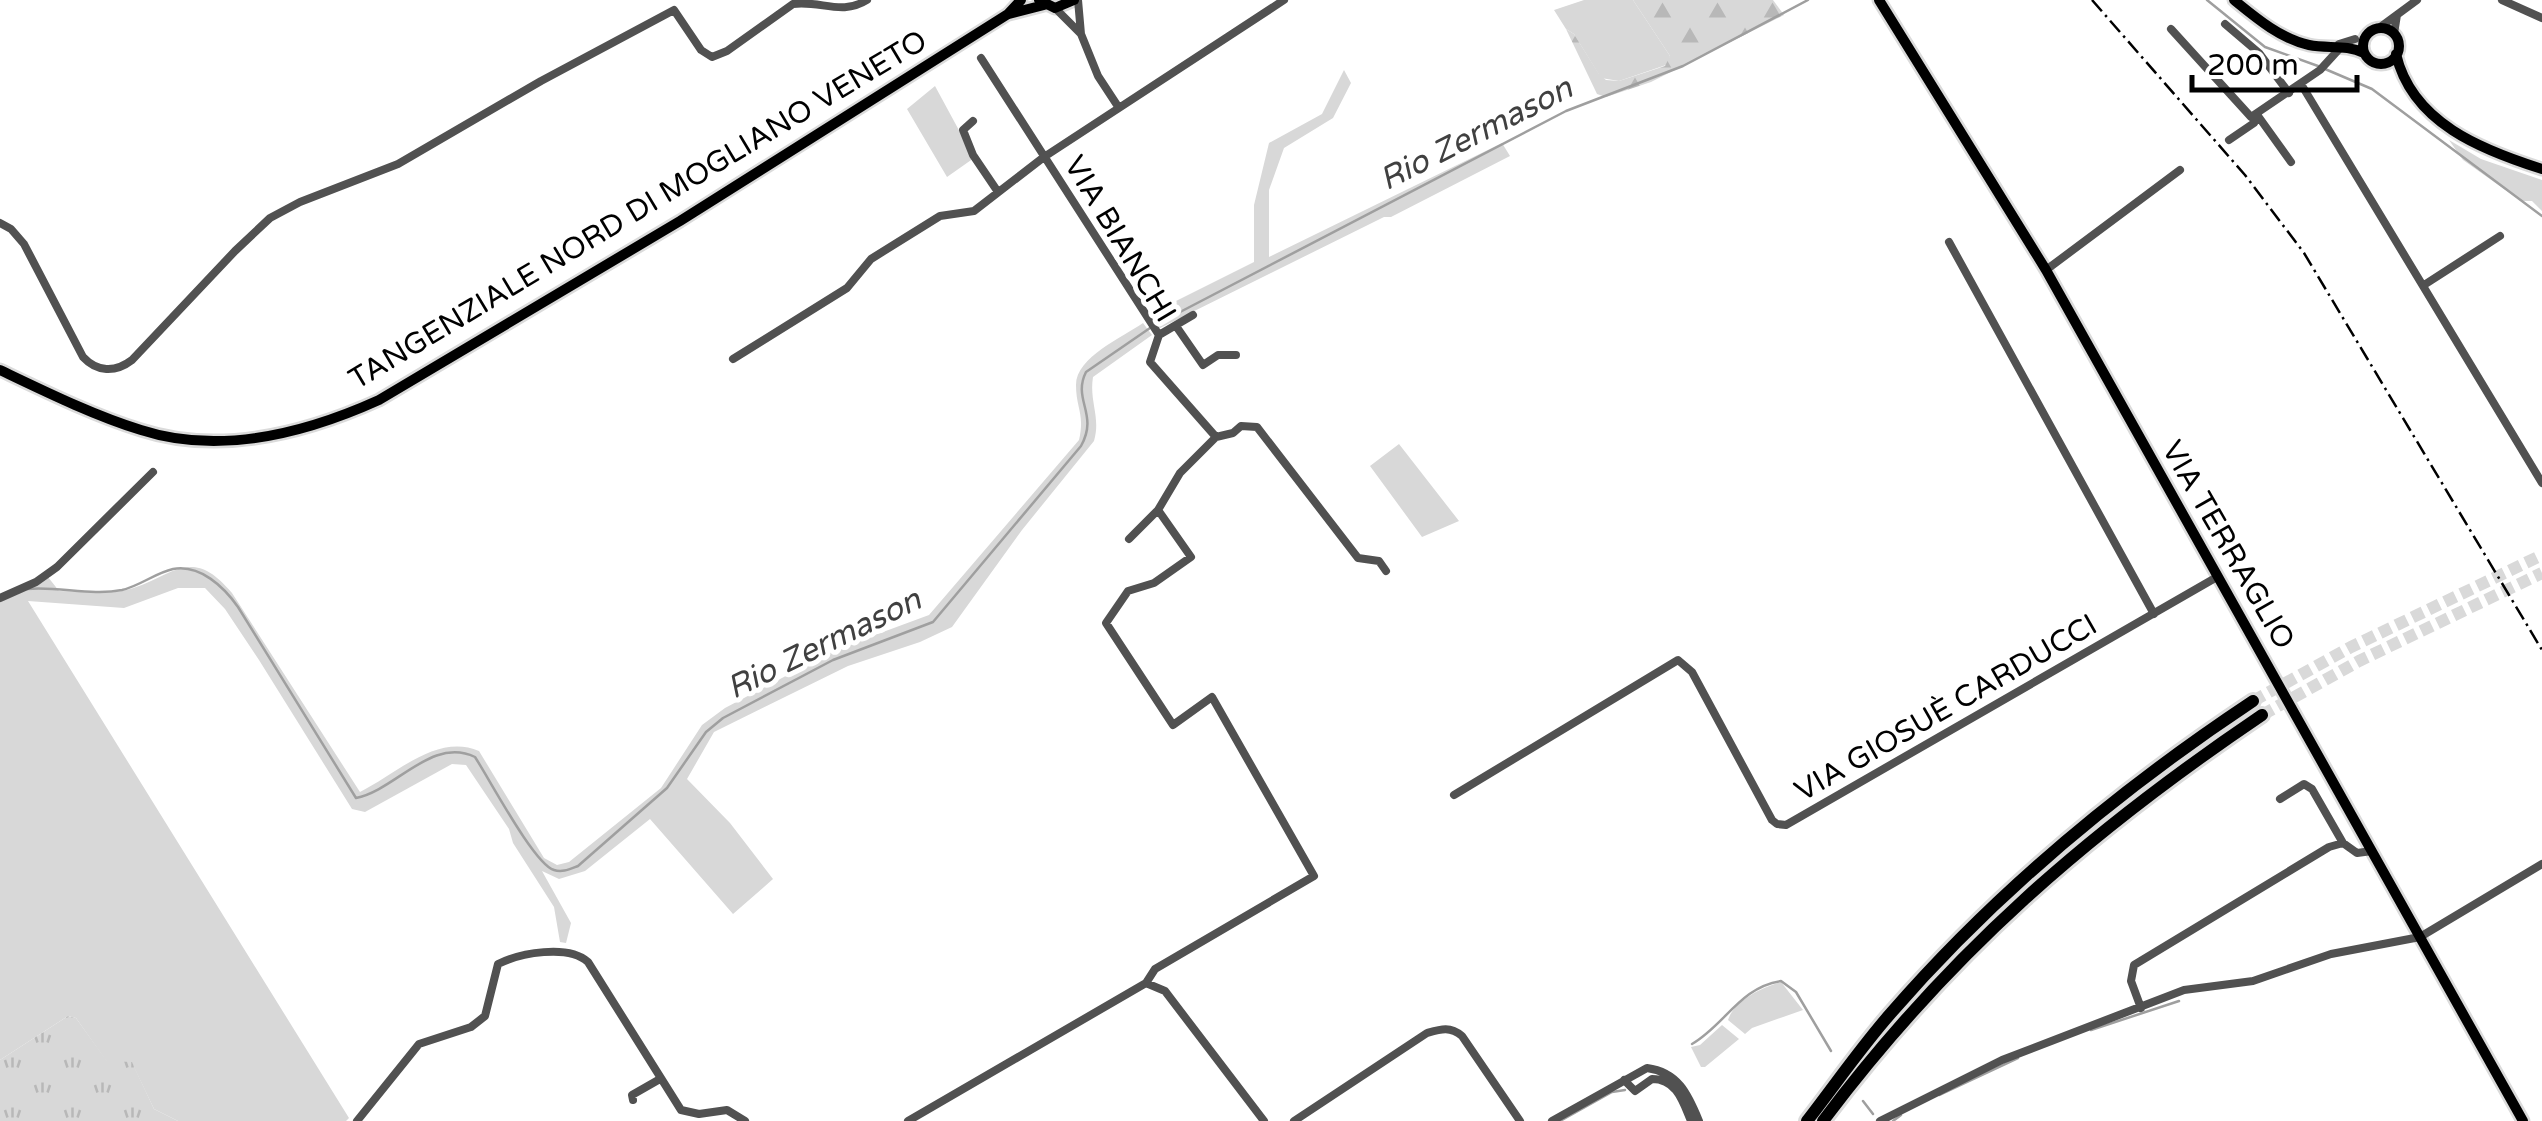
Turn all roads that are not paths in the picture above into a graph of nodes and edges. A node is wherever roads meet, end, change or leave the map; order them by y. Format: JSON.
{"nodes":[{"id":1,"x":668,"y":0,"type":"edge"},
{"id":2,"x":867,"y":0,"type":"edge"},
{"id":3,"x":1021,"y":0,"type":"edge"},
{"id":4,"x":1076,"y":0,"type":"edge"},
{"id":5,"x":1284,"y":0,"type":"edge"},
{"id":6,"x":1879,"y":0,"type":"edge"},
{"id":7,"x":2234,"y":0,"type":"edge"},
{"id":8,"x":2416,"y":0,"type":"edge"},
{"id":9,"x":2502,"y":0,"type":"edge"},
{"id":10,"x":804,"y":1,"type":"edge"},
{"id":11,"x":1046,"y":4,"type":"edge"},
{"id":12,"x":674,"y":10,"type":"junction"},
{"id":13,"x":1008,"y":14,"type":"junction"},
{"id":14,"x":2396,"y":14,"type":"junction"},
{"id":15,"x":2542,"y":18,"type":"edge"},
{"id":16,"x":2225,"y":24,"type":"dead end"},
{"id":17,"x":2379,"y":28,"type":"junction"},
{"id":18,"x":2170,"y":29,"type":"dead end"},
{"id":19,"x":1081,"y":34,"type":"junction"},
{"id":20,"x":2283,"y":34,"type":"junction"},
{"id":21,"x":2394,"y":34,"type":"junction"},
{"id":22,"x":2360,"y":38,"type":"junction"},
{"id":23,"x":2330,"y":46,"type":"junction"},
{"id":24,"x":2364,"y":52,"type":"junction"},
{"id":25,"x":2396,"y":54,"type":"junction"},
{"id":26,"x":982,"y":58,"type":"dead end"},
{"id":27,"x":2327,"y":63,"type":"junction"},
{"id":28,"x":2383,"y":63,"type":"junction"},
{"id":29,"x":2401,"y":74,"type":"junction"},
{"id":30,"x":2301,"y":84,"type":"junction"},
{"id":31,"x":2290,"y":93,"type":"junction"},
{"id":32,"x":1119,"y":108,"type":"junction"},
{"id":33,"x":2254,"y":116,"type":"junction"},
{"id":34,"x":973,"y":122,"type":"dead end"},
{"id":35,"x":2229,"y":140,"type":"dead end"},
{"id":36,"x":1044,"y":157,"type":"junction"},
{"id":37,"x":2291,"y":162,"type":"dead end"},
{"id":38,"x":2542,"y":169,"type":"edge"},
{"id":39,"x":2180,"y":170,"type":"dead end"},
{"id":40,"x":998,"y":192,"type":"junction"},
{"id":41,"x":0,"y":223,"type":"edge"},
{"id":42,"x":2500,"y":236,"type":"dead end"},
{"id":43,"x":1948,"y":242,"type":"dead end"},
{"id":44,"x":2046,"y":270,"type":"junction"},
{"id":45,"x":2424,"y":285,"type":"junction"},
{"id":46,"x":1193,"y":316,"type":"dead end"},
{"id":47,"x":1176,"y":326,"type":"junction"},
{"id":48,"x":1157,"y":333,"type":"junction"},
{"id":49,"x":1236,"y":356,"type":"dead end"},
{"id":50,"x":733,"y":358,"type":"dead end"},
{"id":51,"x":0,"y":370,"type":"edge"},
{"id":52,"x":1216,"y":436,"type":"junction"},
{"id":53,"x":153,"y":472,"type":"dead end"},
{"id":54,"x":2542,"y":483,"type":"edge"},
{"id":55,"x":1158,"y":510,"type":"junction"},
{"id":56,"x":1129,"y":539,"type":"dead end"},
{"id":57,"x":1386,"y":571,"type":"dead end"},
{"id":58,"x":2217,"y":578,"type":"junction"},
{"id":59,"x":0,"y":598,"type":"edge"},
{"id":60,"x":2154,"y":614,"type":"junction"},
{"id":61,"x":2253,"y":701,"type":"tunnel mouth"},
{"id":62,"x":2262,"y":715,"type":"tunnel mouth"},
{"id":63,"x":1454,"y":795,"type":"dead end"},
{"id":64,"x":2343,"y":798,"type":"junction"},
{"id":65,"x":2280,"y":799,"type":"dead end"},
{"id":66,"x":2325,"y":808,"type":"junction"},
{"id":67,"x":2343,"y":843,"type":"junction"},
{"id":68,"x":2366,"y":852,"type":"junction"},
{"id":69,"x":2542,"y":864,"type":"edge"},
{"id":70,"x":2420,"y":936,"type":"junction"},
{"id":71,"x":1146,"y":983,"type":"junction"},
{"id":72,"x":2141,"y":1008,"type":"junction"},
{"id":73,"x":660,"y":1079,"type":"junction"},
{"id":74,"x":1624,"y":1080,"type":"junction"},
{"id":75,"x":633,"y":1100,"type":"dead end"},
{"id":76,"x":356,"y":1121,"type":"edge"},
{"id":77,"x":745,"y":1121,"type":"edge"},
{"id":78,"x":908,"y":1121,"type":"edge"},
{"id":79,"x":1264,"y":1121,"type":"edge"},
{"id":80,"x":1294,"y":1121,"type":"edge"},
{"id":81,"x":1520,"y":1121,"type":"edge"},
{"id":82,"x":1552,"y":1121,"type":"edge"},
{"id":83,"x":1695,"y":1121,"type":"edge"},
{"id":84,"x":1807,"y":1121,"type":"edge"},
{"id":85,"x":1823,"y":1121,"type":"edge"},
{"id":86,"x":1880,"y":1121,"type":"edge"},
{"id":87,"x":2523,"y":1121,"type":"edge"}],
"edges":[{"from":1,"to":12,"type":"street"},
{"from":2,"to":10,"type":"street"},
{"from":3,"to":13,"type":"main road"},
{"from":4,"to":11,"type":"main road"},
{"from":4,"to":19,"type":"street"},
{"from":5,"to":32,"type":"street","name":"VIA BIANCHI"},
{"from":6,"to":44,"type":"main road","name":"VIA TERRAGLIO"},
{"from":7,"to":20,"type":"main road"},
{"from":8,"to":14,"type":"street"},
{"from":9,"to":15,"type":"street"},
{"from":10,"to":12,"type":"street"},
{"from":11,"to":13,"type":"main road"},
{"from":11,"to":19,"type":"street"},
{"from":12,"to":41,"type":"street"},
{"from":13,"to":51,"type":"main road","name":"TANGENZIALE NORD DI MOGLIANO VENETO"},
{"from":14,"to":17,"type":"street"},
{"from":14,"to":21,"type":"street"},
{"from":16,"to":31,"type":"street"},
{"from":17,"to":21,"type":"main road"},
{"from":17,"to":22,"type":"main road"},
{"from":18,"to":33,"type":"street"},
{"from":19,"to":32,"type":"street"},
{"from":20,"to":22,"type":"main road"},
{"from":20,"to":23,"type":"main road"},
{"from":21,"to":25,"type":"main road"},
{"from":22,"to":23,"type":"street"},
{"from":22,"to":24,"type":"main road"},
{"from":23,"to":24,"type":"main road"},
{"from":23,"to":27,"type":"street"},
{"from":23,"to":27,"type":"street"},
{"from":24,"to":28,"type":"main road"},
{"from":25,"to":28,"type":"main road"},
{"from":25,"to":29,"type":"main road"},
{"from":26,"to":36,"type":"street","name":"VIA BIANCHI"},
{"from":27,"to":30,"type":"street"},
{"from":28,"to":29,"type":"main road"},
{"from":29,"to":38,"type":"main road"},
{"from":30,"to":31,"type":"street"},
{"from":30,"to":45,"type":"street"},
{"from":31,"to":33,"type":"street"},
{"from":32,"to":36,"type":"street","name":"VIA BIANCHI"},
{"from":33,"to":35,"type":"street"},
{"from":33,"to":37,"type":"street"},
{"from":34,"to":40,"type":"street"},
{"from":36,"to":40,"type":"street","name":"VIA BIANCHI"},
{"from":36,"to":48,"type":"street","name":"VIA BIANCHI"},
{"from":39,"to":44,"type":"street"},
{"from":40,"to":50,"type":"street","name":"VIA BIANCHI"},
{"from":42,"to":45,"type":"street"},
{"from":43,"to":60,"type":"street"},
{"from":44,"to":58,"type":"main road","name":"VIA TERRAGLIO"},
{"from":45,"to":54,"type":"street"},
{"from":46,"to":47,"type":"street"},
{"from":47,"to":48,"type":"street"},
{"from":47,"to":49,"type":"street"},
{"from":48,"to":52,"type":"street","name":"VIA BIANCHI"},
{"from":52,"to":55,"type":"street"},
{"from":52,"to":57,"type":"street"},
{"from":53,"to":59,"type":"street"},
{"from":55,"to":56,"type":"street"},
{"from":55,"to":71,"type":"street"},
{"from":58,"to":60,"type":"street","name":"VIA GIOSUÈ CARDUCCI"},
{"from":58,"to":64,"type":"main road","name":"VIA TERRAGLIO"},
{"from":60,"to":63,"type":"street","name":"VIA GIOSUÈ CARDUCCI"},
{"from":61,"to":84,"type":"highway"},
{"from":62,"to":85,"type":"highway"},
{"from":64,"to":66,"type":"street"},
{"from":64,"to":68,"type":"main road","name":"VIA TERRAGLIO"},
{"from":65,"to":66,"type":"street"},
{"from":66,"to":67,"type":"street"},
{"from":67,"to":68,"type":"street"},
{"from":67,"to":72,"type":"street"},
{"from":68,"to":70,"type":"main road","name":"VIA TERRAGLIO"},
{"from":69,"to":70,"type":"street"},
{"from":70,"to":72,"type":"street"},
{"from":70,"to":87,"type":"main road","name":"VIA TERRAGLIO"},
{"from":71,"to":78,"type":"street"},
{"from":71,"to":79,"type":"street"},
{"from":72,"to":86,"type":"street"},
{"from":73,"to":75,"type":"street"},
{"from":73,"to":76,"type":"street"},
{"from":73,"to":77,"type":"street"},
{"from":74,"to":82,"type":"street"},
{"from":74,"to":83,"type":"street"},
{"from":74,"to":83,"type":"street"},
{"from":80,"to":81,"type":"street"}]}
